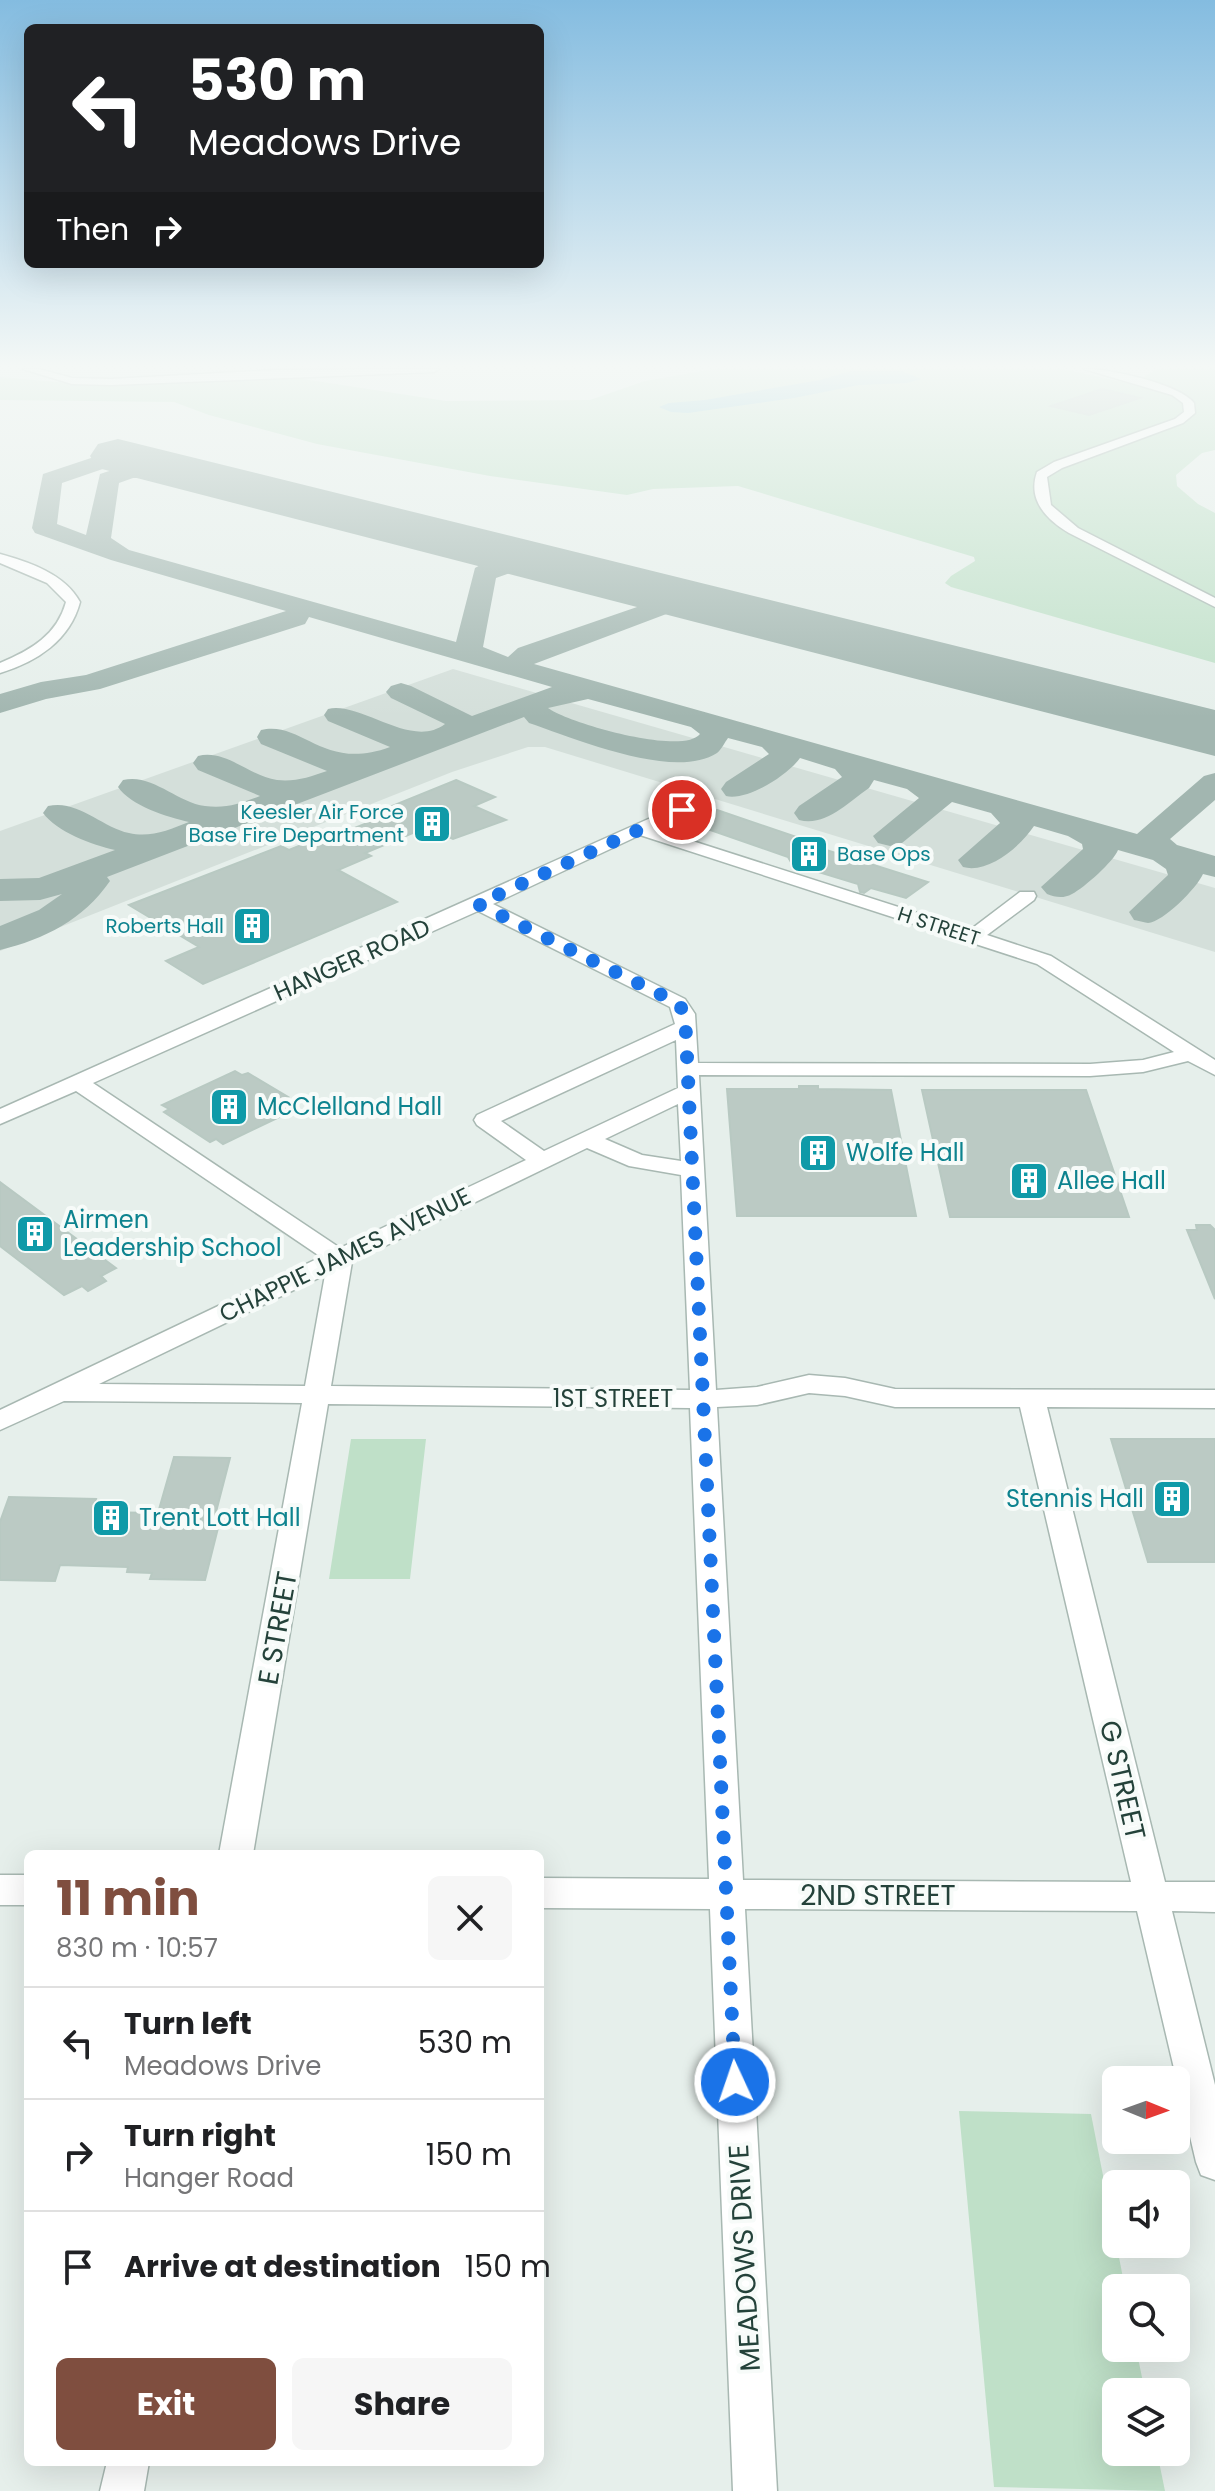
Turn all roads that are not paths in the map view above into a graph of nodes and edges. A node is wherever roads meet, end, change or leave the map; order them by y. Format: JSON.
{"nodes":[{"id":1,"x":1039,"y":485,"type":"edge"},
{"id":2,"x":0,"y":558,"type":"edge"},
{"id":3,"x":17,"y":566,"type":"junction"},
{"id":4,"x":0,"y":570,"type":"edge"},
{"id":5,"x":1215,"y":603,"type":"edge"},
{"id":6,"x":0,"y":668,"type":"edge"},
{"id":7,"x":702,"y":800,"type":"dead end"},
{"id":8,"x":641,"y":830,"type":"junction"},
{"id":9,"x":1027,"y":896,"type":"dead end"},
{"id":10,"x":478,"y":904,"type":"junction"},
{"id":11,"x":973,"y":937,"type":"junction"},
{"id":12,"x":686,"y":1027,"type":"junction"},
{"id":13,"x":1192,"y":1054,"type":"junction"},
{"id":14,"x":1215,"y":1069,"type":"edge"},
{"id":15,"x":689,"y":1079,"type":"junction"},
{"id":16,"x":77,"y":1082,"type":"junction"},
{"id":17,"x":0,"y":1117,"type":"edge"},
{"id":18,"x":587,"y":1138,"type":"junction"},
{"id":19,"x":541,"y":1160,"type":"junction"},
{"id":20,"x":692,"y":1169,"type":"junction"},
{"id":21,"x":340,"y":1259,"type":"junction"},
{"id":22,"x":56,"y":1392,"type":"junction"},
{"id":23,"x":318,"y":1396,"type":"junction"},
{"id":24,"x":1031,"y":1397,"type":"junction"},
{"id":25,"x":702,"y":1399,"type":"junction"},
{"id":26,"x":1215,"y":1399,"type":"edge"},
{"id":27,"x":0,"y":1421,"type":"edge"},
{"id":28,"x":237,"y":1850,"type":"edge"},
{"id":29,"x":0,"y":1890,"type":"edge"},
{"id":30,"x":24,"y":1890,"type":"edge"},
{"id":31,"x":544,"y":1893,"type":"edge"},
{"id":32,"x":726,"y":1894,"type":"junction"},
{"id":33,"x":1151,"y":1897,"type":"junction"},
{"id":34,"x":1215,"y":1897,"type":"edge"},
{"id":35,"x":1215,"y":2162,"type":"edge"},
{"id":36,"x":127,"y":2466,"type":"edge"},
{"id":37,"x":122,"y":2491,"type":"edge"},
{"id":38,"x":755,"y":2491,"type":"edge"}],
"edges":[{"from":1,"to":5,"type":"street"},
{"from":2,"to":3,"type":"street"},
{"from":3,"to":4,"type":"street"},
{"from":3,"to":6,"type":"street"},
{"from":7,"to":8,"type":"street","name":"HANGER ROAD"},
{"from":8,"to":10,"type":"street","name":"HANGER ROAD"},
{"from":8,"to":11,"type":"street","name":"H STREET"},
{"from":9,"to":11,"type":"street"},
{"from":10,"to":12,"type":"street"},
{"from":10,"to":16,"type":"street","name":"HANGER ROAD"},
{"from":11,"to":13,"type":"street","name":"H STREET"},
{"from":12,"to":15,"type":"street","name":"MEADOWS DRIVE"},
{"from":12,"to":19,"type":"street"},
{"from":13,"to":14,"type":"street","name":"H STREET"},
{"from":13,"to":15,"type":"street"},
{"from":15,"to":18,"type":"street","name":"CHAPPIE JAMES AVENUE"},
{"from":15,"to":20,"type":"street","name":"MEADOWS DRIVE"},
{"from":16,"to":17,"type":"street","name":"HANGER ROAD"},
{"from":16,"to":21,"type":"street"},
{"from":18,"to":19,"type":"street","name":"CHAPPIE JAMES AVENUE"},
{"from":18,"to":20,"type":"street"},
{"from":19,"to":21,"type":"street","name":"CHAPPIE JAMES AVENUE"},
{"from":20,"to":25,"type":"street","name":"MEADOWS DRIVE"},
{"from":21,"to":22,"type":"street","name":"CHAPPIE JAMES AVENUE"},
{"from":21,"to":23,"type":"street","name":"E STREET"},
{"from":22,"to":23,"type":"street","name":"1ST STREET"},
{"from":22,"to":27,"type":"street","name":"CHAPPIE JAMES AVENUE"},
{"from":23,"to":25,"type":"street","name":"1ST STREET"},
{"from":23,"to":28,"type":"street","name":"E STREET"},
{"from":24,"to":25,"type":"street","name":"1ST STREET"},
{"from":24,"to":26,"type":"street","name":"1ST STREET"},
{"from":24,"to":33,"type":"street","name":"G STREET"},
{"from":25,"to":32,"type":"street","name":"MEADOWS DRIVE"},
{"from":29,"to":30,"type":"street"},
{"from":31,"to":32,"type":"street","name":"2ND STREET"},
{"from":32,"to":33,"type":"street","name":"2ND STREET"},
{"from":32,"to":38,"type":"street","name":"MEADOWS DRIVE"},
{"from":33,"to":34,"type":"street","name":"2ND STREET"},
{"from":33,"to":35,"type":"street","name":"G STREET"},
{"from":36,"to":37,"type":"street"}]}
